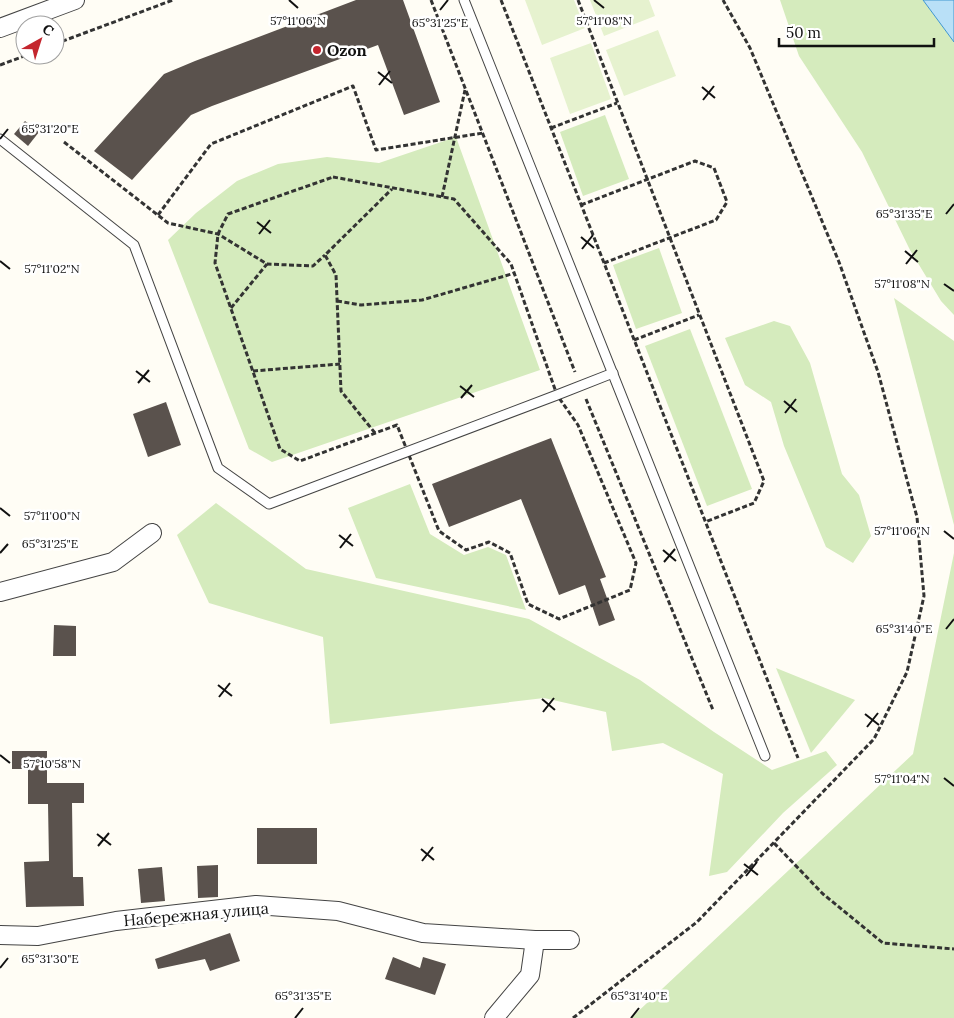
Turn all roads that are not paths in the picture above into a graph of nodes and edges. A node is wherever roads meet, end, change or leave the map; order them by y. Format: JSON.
{"nodes":[{"id":1,"x":74,"y":0,"type":"edge"},
{"id":2,"x":464,"y":0,"type":"edge"},
{"id":3,"x":0,"y":28,"type":"edge"},
{"id":4,"x":0,"y":139,"type":"edge"},
{"id":5,"x":612,"y":373,"type":"junction"},
{"id":6,"x":152,"y":533,"type":"dead end"},
{"id":7,"x":0,"y":592,"type":"edge"},
{"id":8,"x":765,"y":756,"type":"dead end"},
{"id":9,"x":0,"y":935,"type":"edge"},
{"id":10,"x":535,"y":940,"type":"junction"},
{"id":11,"x":570,"y":940,"type":"dead end"},
{"id":12,"x":494,"y":1018,"type":"edge"}],
"edges":[{"from":1,"to":3,"type":"street"},
{"from":2,"to":5,"type":"lane"},
{"from":4,"to":5,"type":"lane"},
{"from":5,"to":8,"type":"lane"},
{"from":6,"to":7,"type":"street"},
{"from":9,"to":10,"type":"street","name":"Набережная улица"},
{"from":10,"to":11,"type":"street","name":"Набережная улица"},
{"from":10,"to":12,"type":"street"}]}
